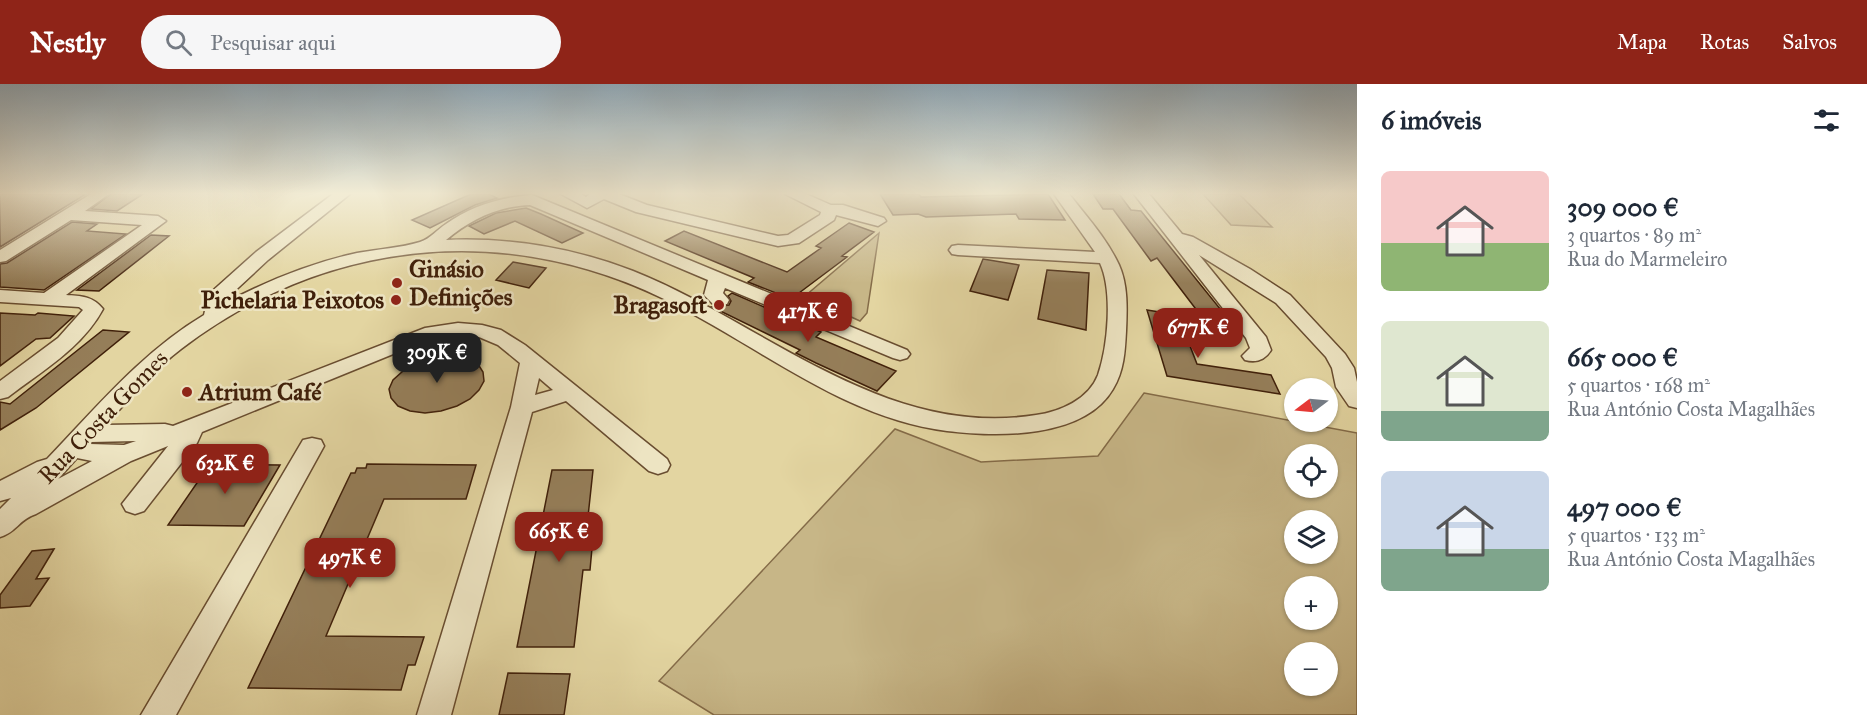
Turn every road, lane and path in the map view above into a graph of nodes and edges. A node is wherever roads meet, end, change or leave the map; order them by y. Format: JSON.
{"nodes":[{"id":1,"x":54,"y":223,"type":"edge"},
{"id":2,"x":155,"y":223,"type":"edge"},
{"id":3,"x":305,"y":223,"type":"edge"},
{"id":4,"x":457,"y":223,"type":"edge"},
{"id":5,"x":588,"y":223,"type":"edge"},
{"id":6,"x":703,"y":223,"type":"edge"},
{"id":7,"x":818,"y":223,"type":"edge"},
{"id":8,"x":1081,"y":223,"type":"edge"},
{"id":9,"x":1164,"y":223,"type":"edge"},
{"id":10,"x":1176,"y":238,"type":"junction"},
{"id":11,"x":427,"y":247,"type":"junction"},
{"id":12,"x":958,"y":250,"type":"dead end"},
{"id":13,"x":0,"y":257,"type":"edge"},
{"id":14,"x":1106,"y":258,"type":"junction"},
{"id":15,"x":717,"y":277,"type":"junction"},
{"id":16,"x":0,"y":296,"type":"edge"},
{"id":17,"x":48,"y":299,"type":"junction"},
{"id":18,"x":720,"y":300,"type":"dead end"},
{"id":19,"x":214,"y":316,"type":"junction"},
{"id":20,"x":900,"y":354,"type":"dead end"},
{"id":21,"x":1252,"y":356,"type":"dead end"},
{"id":22,"x":531,"y":361,"type":"junction"},
{"id":23,"x":1350,"y":368,"type":"edge"},
{"id":24,"x":140,"y":376,"type":"junction"},
{"id":25,"x":0,"y":392,"type":"edge"},
{"id":26,"x":570,"y":392,"type":"junction"},
{"id":27,"x":1357,"y":401,"type":"edge"},
{"id":28,"x":522,"y":406,"type":"junction"},
{"id":29,"x":185,"y":429,"type":"junction"},
{"id":30,"x":73,"y":447,"type":"junction"},
{"id":31,"x":312,"y":447,"type":"dead end"},
{"id":32,"x":126,"y":454,"type":"junction"},
{"id":33,"x":658,"y":465,"type":"dead end"},
{"id":34,"x":0,"y":492,"type":"edge"},
{"id":35,"x":135,"y":504,"type":"dead end"},
{"id":36,"x":2,"y":523,"type":"edge"},
{"id":37,"x":158,"y":715,"type":"edge"},
{"id":38,"x":434,"y":715,"type":"edge"}],
"edges":[{"from":1,"to":13,"type":"street"},
{"from":2,"to":17,"type":"street"},
{"from":3,"to":19,"type":"street"},
{"from":4,"to":11,"type":"street"},
{"from":5,"to":15,"type":"street"},
{"from":6,"to":7,"type":"street"},
{"from":8,"to":14,"type":"street"},
{"from":9,"to":10,"type":"street"},
{"from":10,"to":21,"type":"street"},
{"from":10,"to":23,"type":"street"},
{"from":11,"to":14,"type":"street"},
{"from":11,"to":19,"type":"street","name":"Rua Costa Gomes"},
{"from":11,"to":24,"type":"street"},
{"from":12,"to":14,"type":"street"},
{"from":15,"to":18,"type":"street"},
{"from":15,"to":20,"type":"street"},
{"from":16,"to":17,"type":"street"},
{"from":17,"to":25,"type":"street"},
{"from":19,"to":24,"type":"street","name":"Rua Costa Gomes"},
{"from":22,"to":26,"type":"street"},
{"from":22,"to":28,"type":"street"},
{"from":22,"to":29,"type":"street"},
{"from":23,"to":27,"type":"street"},
{"from":24,"to":30,"type":"street","name":"Rua Costa Gomes"},
{"from":26,"to":28,"type":"street"},
{"from":26,"to":33,"type":"street"},
{"from":28,"to":38,"type":"street"},
{"from":29,"to":30,"type":"street"},
{"from":29,"to":32,"type":"street"},
{"from":29,"to":35,"type":"street"},
{"from":30,"to":32,"type":"street"},
{"from":30,"to":34,"type":"street"},
{"from":30,"to":36,"type":"street","name":"Rua Costa Gomes"},
{"from":31,"to":37,"type":"street"},
{"from":32,"to":36,"type":"street"}]}
